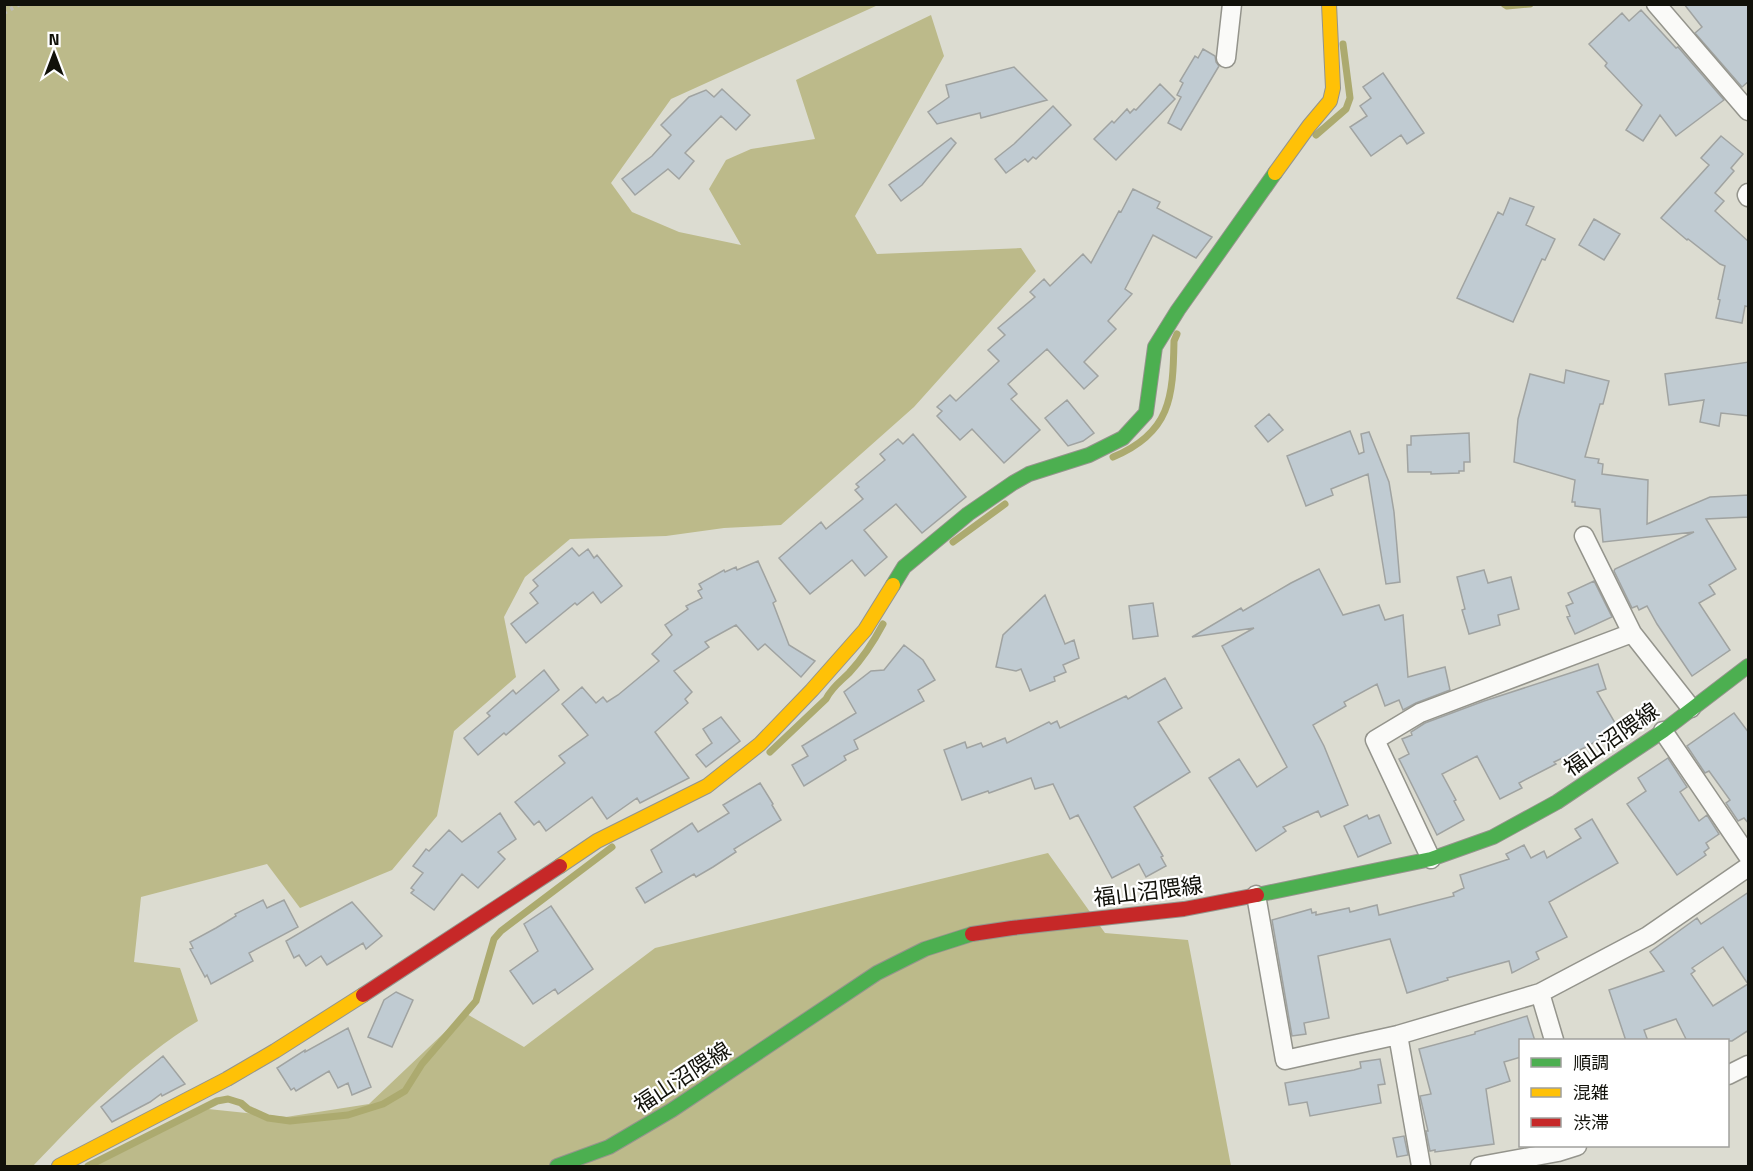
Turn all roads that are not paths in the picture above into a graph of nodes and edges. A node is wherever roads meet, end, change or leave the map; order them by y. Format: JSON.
{"nodes":[{"id":1,"x":1232,"y":4,"type":"edge"},
{"id":2,"x":1329,"y":4,"type":"edge"},
{"id":3,"x":1664,"y":7,"type":"edge"},
{"id":4,"x":1226,"y":58,"type":"dead end"},
{"id":5,"x":1749,"y":111,"type":"edge"},
{"id":6,"x":1584,"y":536,"type":"dead end"},
{"id":7,"x":1632,"y":633,"type":"junction"},
{"id":8,"x":1749,"y":666,"type":"edge"},
{"id":9,"x":1691,"y":708,"type":"junction"},
{"id":10,"x":1663,"y":731,"type":"junction"},
{"id":11,"x":1749,"y":856,"type":"edge"},
{"id":12,"x":1431,"y":859,"type":"junction"},
{"id":13,"x":1749,"y":867,"type":"edge"},
{"id":14,"x":1256,"y":895,"type":"junction"},
{"id":15,"x":1540,"y":993,"type":"junction"},
{"id":16,"x":1398,"y":1035,"type":"junction"},
{"id":17,"x":1553,"y":1039,"type":"edge"},
{"id":18,"x":1749,"y":1065,"type":"edge"},
{"id":19,"x":1729,"y":1075,"type":"edge"},
{"id":20,"x":1574,"y":1147,"type":"edge"},
{"id":21,"x":59,"y":1167,"type":"edge"},
{"id":22,"x":557,"y":1167,"type":"edge"},
{"id":23,"x":1421,"y":1167,"type":"edge"},
{"id":24,"x":1479,"y":1167,"type":"edge"}],
"edges":[{"from":1,"to":4,"type":"street"},
{"from":2,"to":21,"type":"street"},
{"from":3,"to":5,"type":"street"},
{"from":6,"to":7,"type":"street"},
{"from":7,"to":9,"type":"street"},
{"from":7,"to":12,"type":"street"},
{"from":8,"to":9,"type":"street","name":"福山沼隈線"},
{"from":9,"to":10,"type":"street","name":"福山沼隈線"},
{"from":10,"to":11,"type":"street"},
{"from":10,"to":12,"type":"street","name":"福山沼隈線"},
{"from":12,"to":14,"type":"street","name":"福山沼隈線"},
{"from":13,"to":15,"type":"street"},
{"from":14,"to":16,"type":"street"},
{"from":14,"to":22,"type":"street","name":"福山沼隈線"},
{"from":15,"to":16,"type":"street"},
{"from":15,"to":17,"type":"street"},
{"from":16,"to":23,"type":"street"},
{"from":18,"to":19,"type":"street"},
{"from":20,"to":24,"type":"street"}]}
